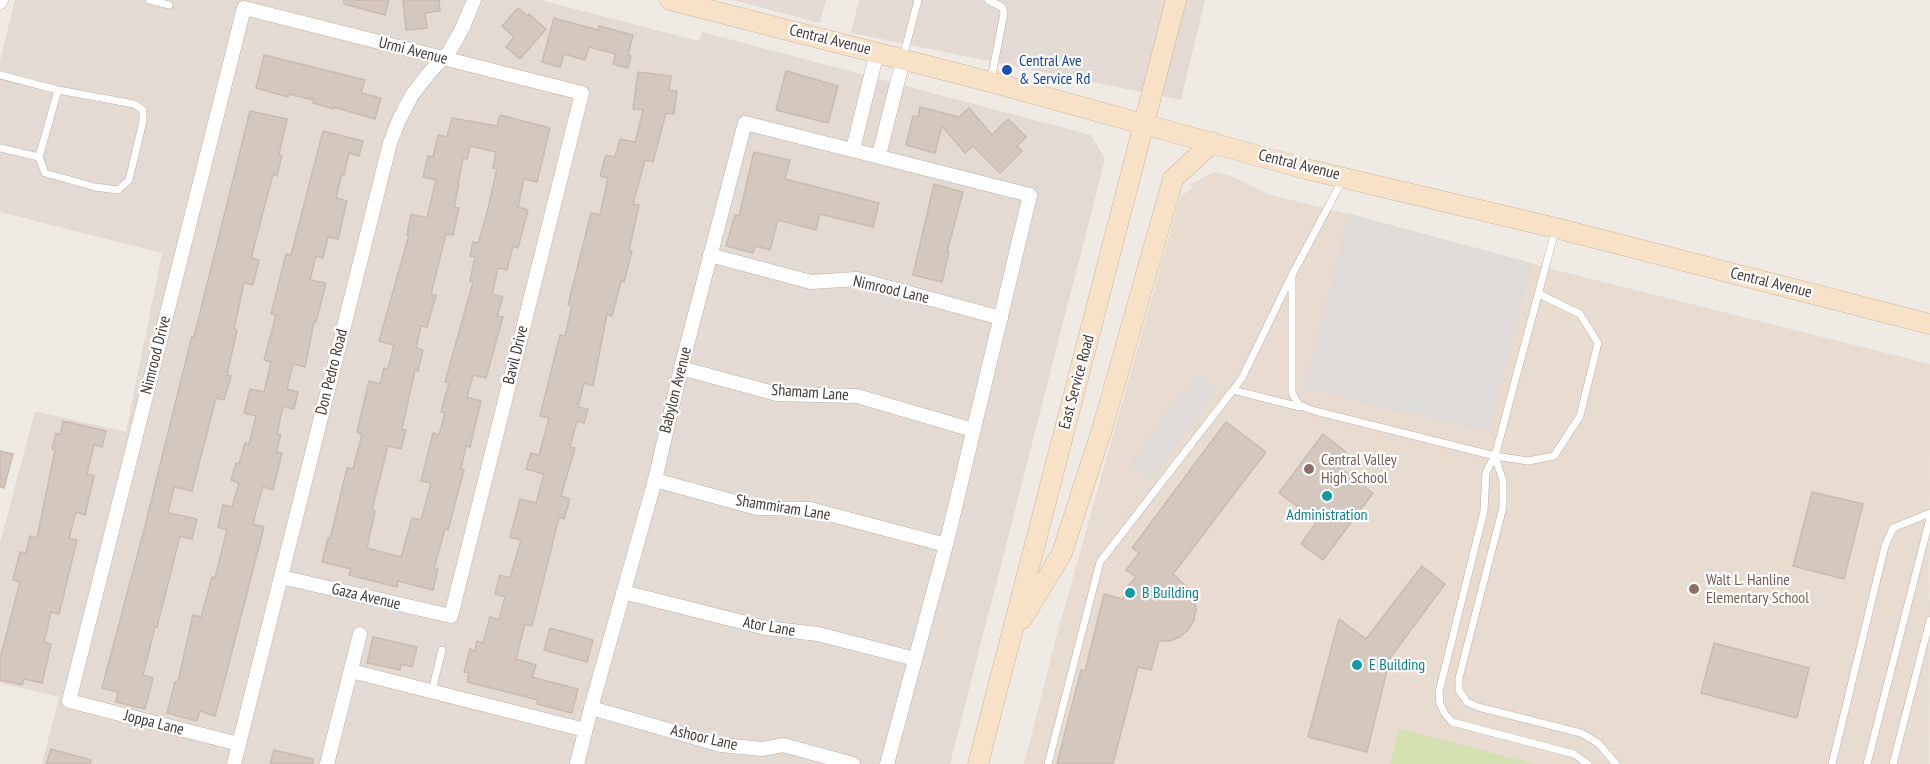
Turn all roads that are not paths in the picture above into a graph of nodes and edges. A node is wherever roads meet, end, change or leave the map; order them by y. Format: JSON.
{"nodes":[{"id":1,"x":149,"y":0,"type":"edge"},
{"id":2,"x":474,"y":0,"type":"edge"},
{"id":3,"x":670,"y":0,"type":"edge"},
{"id":4,"x":918,"y":0,"type":"edge"},
{"id":5,"x":988,"y":0,"type":"edge"},
{"id":6,"x":1176,"y":0,"type":"edge"},
{"id":7,"x":169,"y":5,"type":"dead end"},
{"id":8,"x":243,"y":8,"type":"joint"},
{"id":9,"x":877,"y":52,"type":"junction"},
{"id":10,"x":443,"y":58,"type":"junction"},
{"id":11,"x":903,"y":60,"type":"junction"},
{"id":12,"x":0,"y":75,"type":"edge"},
{"id":13,"x":991,"y":82,"type":"junction"},
{"id":14,"x":58,"y":90,"type":"junction"},
{"id":15,"x":582,"y":93,"type":"joint"},
{"id":16,"x":1144,"y":124,"type":"junction"},
{"id":17,"x":1213,"y":142,"type":"junction"},
{"id":18,"x":0,"y":148,"type":"edge"},
{"id":19,"x":853,"y":149,"type":"junction"},
{"id":20,"x":879,"y":155,"type":"junction"},
{"id":21,"x":39,"y":157,"type":"junction"},
{"id":22,"x":1344,"y":177,"type":"junction"},
{"id":23,"x":1556,"y":228,"type":"junction"},
{"id":24,"x":710,"y":255,"type":"junction"},
{"id":25,"x":1292,"y":275,"type":"junction"},
{"id":26,"x":1539,"y":294,"type":"junction"},
{"id":27,"x":1001,"y":318,"type":"junction"},
{"id":28,"x":1930,"y":324,"type":"edge"},
{"id":29,"x":681,"y":368,"type":"junction"},
{"id":30,"x":1233,"y":390,"type":"junction"},
{"id":31,"x":1307,"y":409,"type":"junction"},
{"id":32,"x":973,"y":430,"type":"junction"},
{"id":33,"x":1495,"y":456,"type":"junction"},
{"id":34,"x":654,"y":480,"type":"junction"},
{"id":35,"x":1930,"y":513,"type":"edge"},
{"id":36,"x":1930,"y":518,"type":"edge"},
{"id":37,"x":946,"y":544,"type":"junction"},
{"id":38,"x":281,"y":577,"type":"junction"},
{"id":39,"x":623,"y":592,"type":"junction"},
{"id":40,"x":451,"y":616,"type":"joint"},
{"id":41,"x":1930,"y":620,"type":"edge"},
{"id":42,"x":360,"y":634,"type":"dead end"},
{"id":43,"x":1010,"y":639,"type":"junction"},
{"id":44,"x":442,"y":650,"type":"dead end"},
{"id":45,"x":915,"y":658,"type":"junction"},
{"id":46,"x":351,"y":671,"type":"junction"},
{"id":47,"x":432,"y":691,"type":"junction"},
{"id":48,"x":69,"y":701,"type":"joint"},
{"id":49,"x":591,"y":708,"type":"junction"},
{"id":50,"x":585,"y":730,"type":"junction"},
{"id":51,"x":239,"y":744,"type":"junction"},
{"id":52,"x":234,"y":764,"type":"edge"},
{"id":53,"x":327,"y":764,"type":"edge"},
{"id":54,"x":577,"y":764,"type":"edge"},
{"id":55,"x":853,"y":764,"type":"edge"},
{"id":56,"x":887,"y":764,"type":"edge"},
{"id":57,"x":978,"y":764,"type":"edge"},
{"id":58,"x":1048,"y":764,"type":"edge"},
{"id":59,"x":1588,"y":764,"type":"edge"},
{"id":60,"x":1616,"y":764,"type":"edge"},
{"id":61,"x":1832,"y":764,"type":"edge"},
{"id":62,"x":1867,"y":764,"type":"edge"},
{"id":63,"x":1893,"y":764,"type":"edge"}],
"edges":[{"from":1,"to":7,"type":"lane"},
{"from":2,"to":10,"type":"street","name":"Don Pedro Road"},
{"from":3,"to":9,"type":"street","name":"Central Avenue"},
{"from":4,"to":11,"type":"lane"},
{"from":5,"to":13,"type":"lane"},
{"from":6,"to":16,"type":"street","name":"East Service Road"},
{"from":8,"to":10,"type":"street","name":"Urmi Avenue"},
{"from":8,"to":48,"type":"street","name":"Nimrood Drive"},
{"from":9,"to":11,"type":"street","name":"Central Avenue"},
{"from":9,"to":19,"type":"street"},
{"from":10,"to":15,"type":"street","name":"Urmi Avenue"},
{"from":10,"to":38,"type":"street","name":"Don Pedro Road"},
{"from":11,"to":13,"type":"street","name":"Central Avenue"},
{"from":11,"to":20,"type":"street"},
{"from":12,"to":14,"type":"lane"},
{"from":13,"to":16,"type":"street","name":"Central Avenue"},
{"from":14,"to":21,"type":"lane"},
{"from":14,"to":21,"type":"lane"},
{"from":15,"to":40,"type":"street","name":"Bavil Drive"},
{"from":16,"to":17,"type":"street","name":"Central Avenue"},
{"from":16,"to":43,"type":"street","name":"East Service Road"},
{"from":17,"to":22,"type":"street","name":"Central Avenue"},
{"from":17,"to":43,"type":"street"},
{"from":18,"to":21,"type":"lane"},
{"from":19,"to":20,"type":"street","name":"Babylon Avenue"},
{"from":19,"to":24,"type":"street","name":"Babylon Avenue"},
{"from":20,"to":27,"type":"street","name":"Babylon Avenue"},
{"from":22,"to":23,"type":"street","name":"Central Avenue"},
{"from":22,"to":25,"type":"lane"},
{"from":23,"to":26,"type":"lane"},
{"from":23,"to":28,"type":"street","name":"Central Avenue"},
{"from":24,"to":27,"type":"street","name":"Nimrood Lane"},
{"from":24,"to":29,"type":"street","name":"Babylon Avenue"},
{"from":25,"to":30,"type":"lane"},
{"from":25,"to":31,"type":"lane"},
{"from":26,"to":33,"type":"lane"},
{"from":26,"to":33,"type":"lane"},
{"from":27,"to":32,"type":"street","name":"Babylon Avenue"},
{"from":29,"to":32,"type":"street","name":"Shamam Lane"},
{"from":29,"to":34,"type":"street","name":"Babylon Avenue"},
{"from":30,"to":31,"type":"lane"},
{"from":30,"to":58,"type":"lane"},
{"from":31,"to":33,"type":"lane"},
{"from":32,"to":37,"type":"street","name":"Babylon Avenue"},
{"from":33,"to":59,"type":"lane"},
{"from":33,"to":60,"type":"lane"},
{"from":34,"to":37,"type":"street","name":"Shammiram Lane"},
{"from":34,"to":39,"type":"street","name":"Babylon Avenue"},
{"from":35,"to":61,"type":"lane"},
{"from":36,"to":62,"type":"lane"},
{"from":37,"to":45,"type":"street","name":"Babylon Avenue"},
{"from":38,"to":40,"type":"street","name":"Gaza Avenue"},
{"from":38,"to":51,"type":"street","name":"Don Pedro Road"},
{"from":39,"to":45,"type":"street","name":"Ator Lane"},
{"from":39,"to":49,"type":"street","name":"Babylon Avenue"},
{"from":41,"to":63,"type":"lane"},
{"from":42,"to":46,"type":"street"},
{"from":43,"to":57,"type":"street","name":"East Service Road"},
{"from":44,"to":47,"type":"lane"},
{"from":45,"to":56,"type":"street","name":"Babylon Avenue"},
{"from":46,"to":47,"type":"street"},
{"from":46,"to":53,"type":"street"},
{"from":47,"to":50,"type":"street"},
{"from":48,"to":51,"type":"street","name":"Joppa Lane"},
{"from":49,"to":50,"type":"street","name":"Babylon Avenue"},
{"from":49,"to":55,"type":"street","name":"Ashoor Lane"},
{"from":50,"to":54,"type":"street","name":"Babylon Avenue"},
{"from":51,"to":52,"type":"street","name":"Don Pedro Road"}]}
